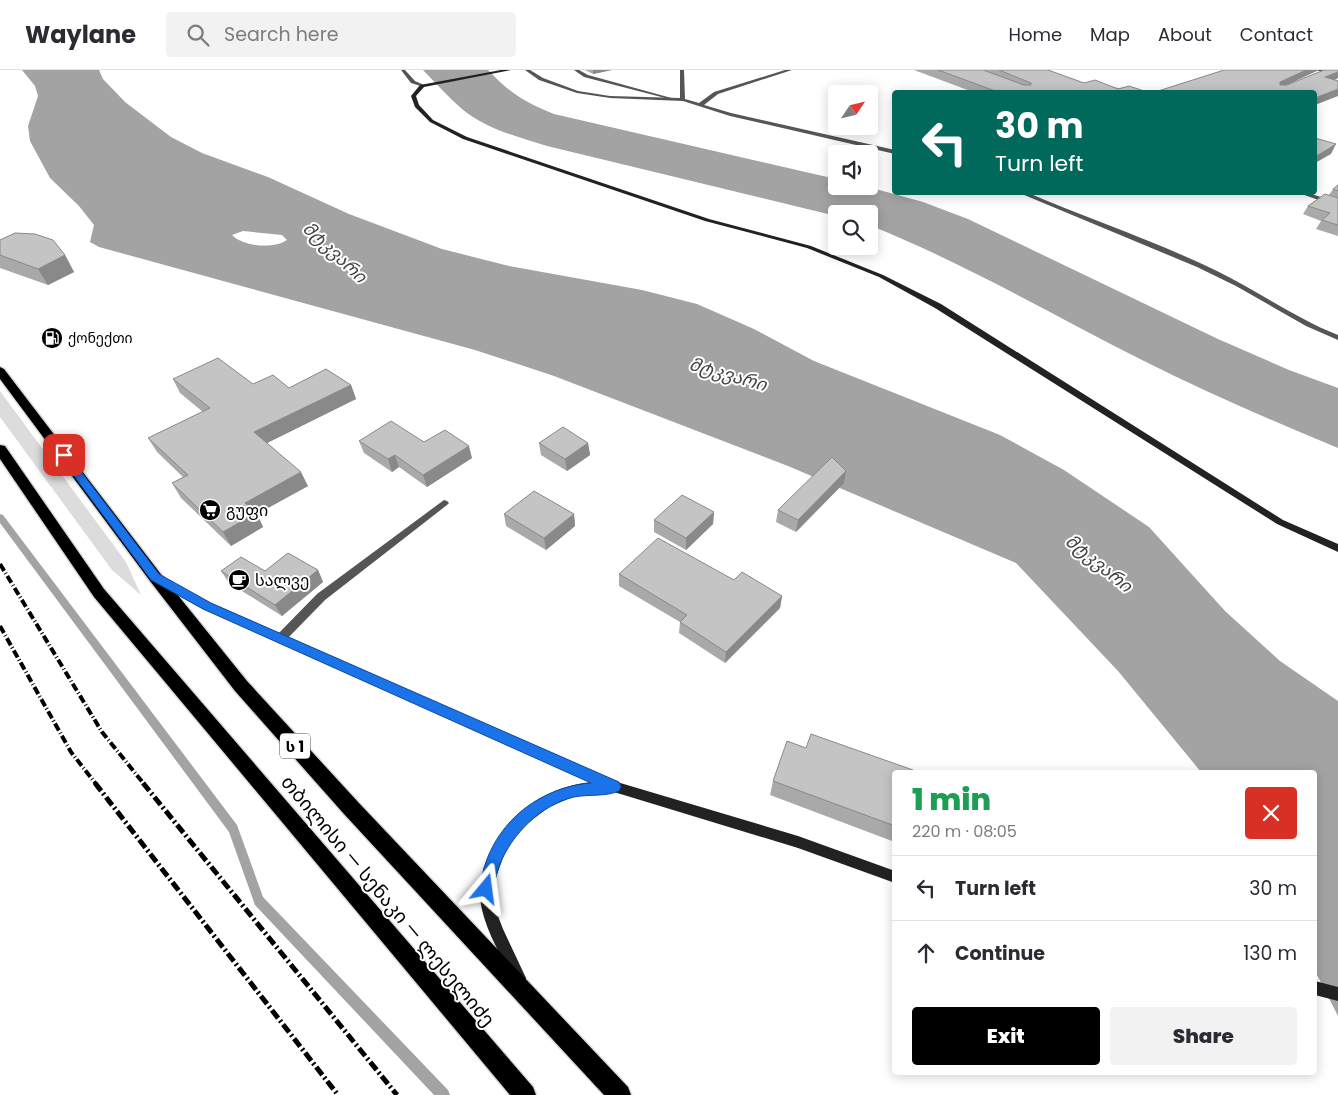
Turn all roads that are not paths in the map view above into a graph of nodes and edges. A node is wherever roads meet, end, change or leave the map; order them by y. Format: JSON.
{"nodes":[{"id":1,"x":403,"y":70,"type":"edge"},
{"id":2,"x":509,"y":70,"type":"edge"},
{"id":3,"x":527,"y":70,"type":"edge"},
{"id":4,"x":576,"y":70,"type":"edge"},
{"id":5,"x":676,"y":70,"type":"edge"},
{"id":6,"x":790,"y":70,"type":"edge"},
{"id":7,"x":502,"y":71,"type":"edge"},
{"id":8,"x":682,"y":71,"type":"edge"},
{"id":9,"x":1318,"y":73,"type":"edge"},
{"id":10,"x":1338,"y":76,"type":"edge"},
{"id":11,"x":426,"y":85,"type":"junction"},
{"id":12,"x":673,"y":99,"type":"junction"},
{"id":13,"x":683,"y":100,"type":"junction"},
{"id":14,"x":701,"y":104,"type":"junction"},
{"id":15,"x":892,"y":151,"type":"edge"},
{"id":16,"x":1027,"y":195,"type":"edge"},
{"id":17,"x":1307,"y":195,"type":"edge"},
{"id":18,"x":1338,"y":206,"type":"edge"},
{"id":19,"x":1338,"y":338,"type":"edge"},
{"id":20,"x":0,"y":371,"type":"edge"},
{"id":21,"x":0,"y":449,"type":"edge"},
{"id":22,"x":444,"y":504,"type":"dead end"},
{"id":23,"x":1338,"y":548,"type":"edge"},
{"id":24,"x":155,"y":577,"type":"junction"},
{"id":25,"x":280,"y":639,"type":"junction"},
{"id":26,"x":614,"y":787,"type":"junction"},
{"id":27,"x":892,"y":877,"type":"edge"},
{"id":28,"x":1317,"y":989,"type":"edge"},
{"id":29,"x":1338,"y":994,"type":"edge"},
{"id":30,"x":528,"y":996,"type":"junction"},
{"id":31,"x":525,"y":1095,"type":"edge"},
{"id":32,"x":620,"y":1095,"type":"edge"}],
"edges":[{"from":1,"to":11,"type":"street"},
{"from":2,"to":7,"type":"street"},
{"from":3,"to":12,"type":"street"},
{"from":4,"to":12,"type":"street"},
{"from":5,"to":8,"type":"street"},
{"from":6,"to":14,"type":"street"},
{"from":7,"to":11,"type":"street"},
{"from":8,"to":13,"type":"street"},
{"from":9,"to":10,"type":"street"},
{"from":11,"to":23,"type":"street"},
{"from":12,"to":13,"type":"street"},
{"from":13,"to":14,"type":"street"},
{"from":14,"to":15,"type":"street"},
{"from":16,"to":19,"type":"street"},
{"from":17,"to":18,"type":"street"},
{"from":20,"to":24,"type":"highway","name":"თბილისი — სენაკი — ლესელიძე","number":"ს 1"},
{"from":21,"to":31,"type":"highway","name":"თბილისი — სენაკი — ლესელიძე"},
{"from":22,"to":25,"type":"street"},
{"from":24,"to":25,"type":"street"},
{"from":24,"to":30,"type":"highway","name":"თბილისი — სენაკი — ლესელიძე","number":"ს 1"},
{"from":25,"to":26,"type":"street"},
{"from":26,"to":27,"type":"street"},
{"from":26,"to":30,"type":"street"},
{"from":28,"to":29,"type":"street"},
{"from":30,"to":32,"type":"highway","name":"თბილისი — სენაკი — ლესელიძე","number":"ს 1"}]}
